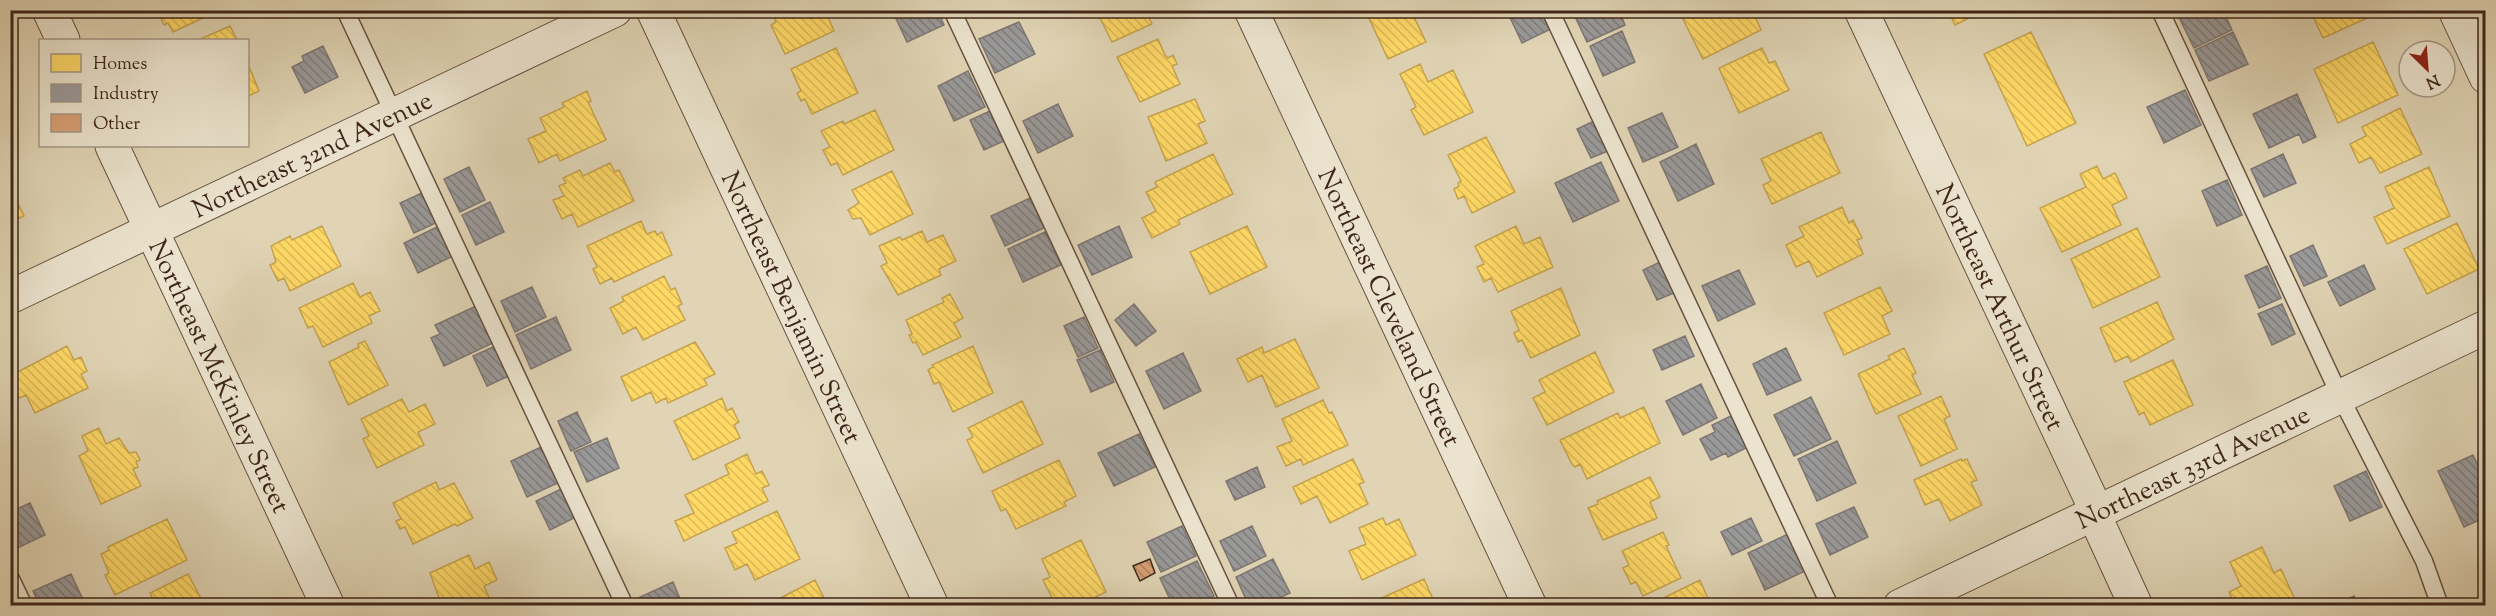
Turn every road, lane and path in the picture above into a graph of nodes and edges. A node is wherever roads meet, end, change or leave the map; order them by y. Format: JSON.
{"nodes":[{"id":1,"x":49,"y":10,"type":"edge"},
{"id":2,"x":345,"y":10,"type":"edge"},
{"id":3,"x":615,"y":10,"type":"edge"},
{"id":4,"x":653,"y":10,"type":"edge"},
{"id":5,"x":952,"y":10,"type":"edge"},
{"id":6,"x":1251,"y":10,"type":"edge"},
{"id":7,"x":1550,"y":10,"type":"edge"},
{"id":8,"x":1861,"y":10,"type":"edge"},
{"id":9,"x":2160,"y":10,"type":"edge"},
{"id":10,"x":2455,"y":10,"type":"edge"},
{"id":11,"x":63,"y":39,"type":"edge"},
{"id":12,"x":2486,"y":77,"type":"edge"},
{"id":13,"x":394,"y":116,"type":"junction"},
{"id":14,"x":112,"y":147,"type":"edge"},
{"id":15,"x":152,"y":231,"type":"junction"},
{"id":16,"x":10,"y":297,"type":"edge"},
{"id":17,"x":2486,"y":327,"type":"edge"},
{"id":18,"x":2340,"y":396,"type":"junction"},
{"id":19,"x":2097,"y":512,"type":"junction"},
{"id":20,"x":10,"y":577,"type":"edge"},
{"id":21,"x":24,"y":606,"type":"edge"},
{"id":22,"x":328,"y":606,"type":"edge"},
{"id":23,"x":625,"y":606,"type":"edge"},
{"id":24,"x":932,"y":606,"type":"edge"},
{"id":25,"x":1231,"y":606,"type":"edge"},
{"id":26,"x":1530,"y":606,"type":"edge"},
{"id":27,"x":1830,"y":606,"type":"edge"},
{"id":28,"x":1900,"y":606,"type":"edge"},
{"id":29,"x":2136,"y":606,"type":"edge"},
{"id":30,"x":2440,"y":606,"type":"edge"}],
"edges":[{"from":1,"to":11,"type":"street"},
{"from":2,"to":13,"type":"lane"},
{"from":3,"to":13,"type":"street","name":"Northeast 32nd Avenue"},
{"from":4,"to":24,"type":"street","name":"Northeast Benjamin Street"},
{"from":5,"to":25,"type":"lane"},
{"from":6,"to":26,"type":"street","name":"Northeast Cleveland Street"},
{"from":7,"to":27,"type":"lane"},
{"from":8,"to":19,"type":"street","name":"Northeast Arthur Street"},
{"from":9,"to":18,"type":"lane"},
{"from":10,"to":12,"type":"street"},
{"from":13,"to":15,"type":"street","name":"Northeast 32nd Avenue"},
{"from":13,"to":23,"type":"lane"},
{"from":14,"to":15,"type":"street","name":"Northeast McKinley Street"},
{"from":15,"to":16,"type":"street","name":"Northeast 32nd Avenue"},
{"from":15,"to":22,"type":"street","name":"Northeast McKinley Street"},
{"from":17,"to":18,"type":"street","name":"Northeast 33rd Avenue"},
{"from":18,"to":19,"type":"street","name":"Northeast 33rd Avenue"},
{"from":18,"to":30,"type":"lane"},
{"from":19,"to":28,"type":"street","name":"Northeast 33rd Avenue"},
{"from":19,"to":29,"type":"street","name":"Northeast Arthur Street"},
{"from":20,"to":21,"type":"lane"}]}
